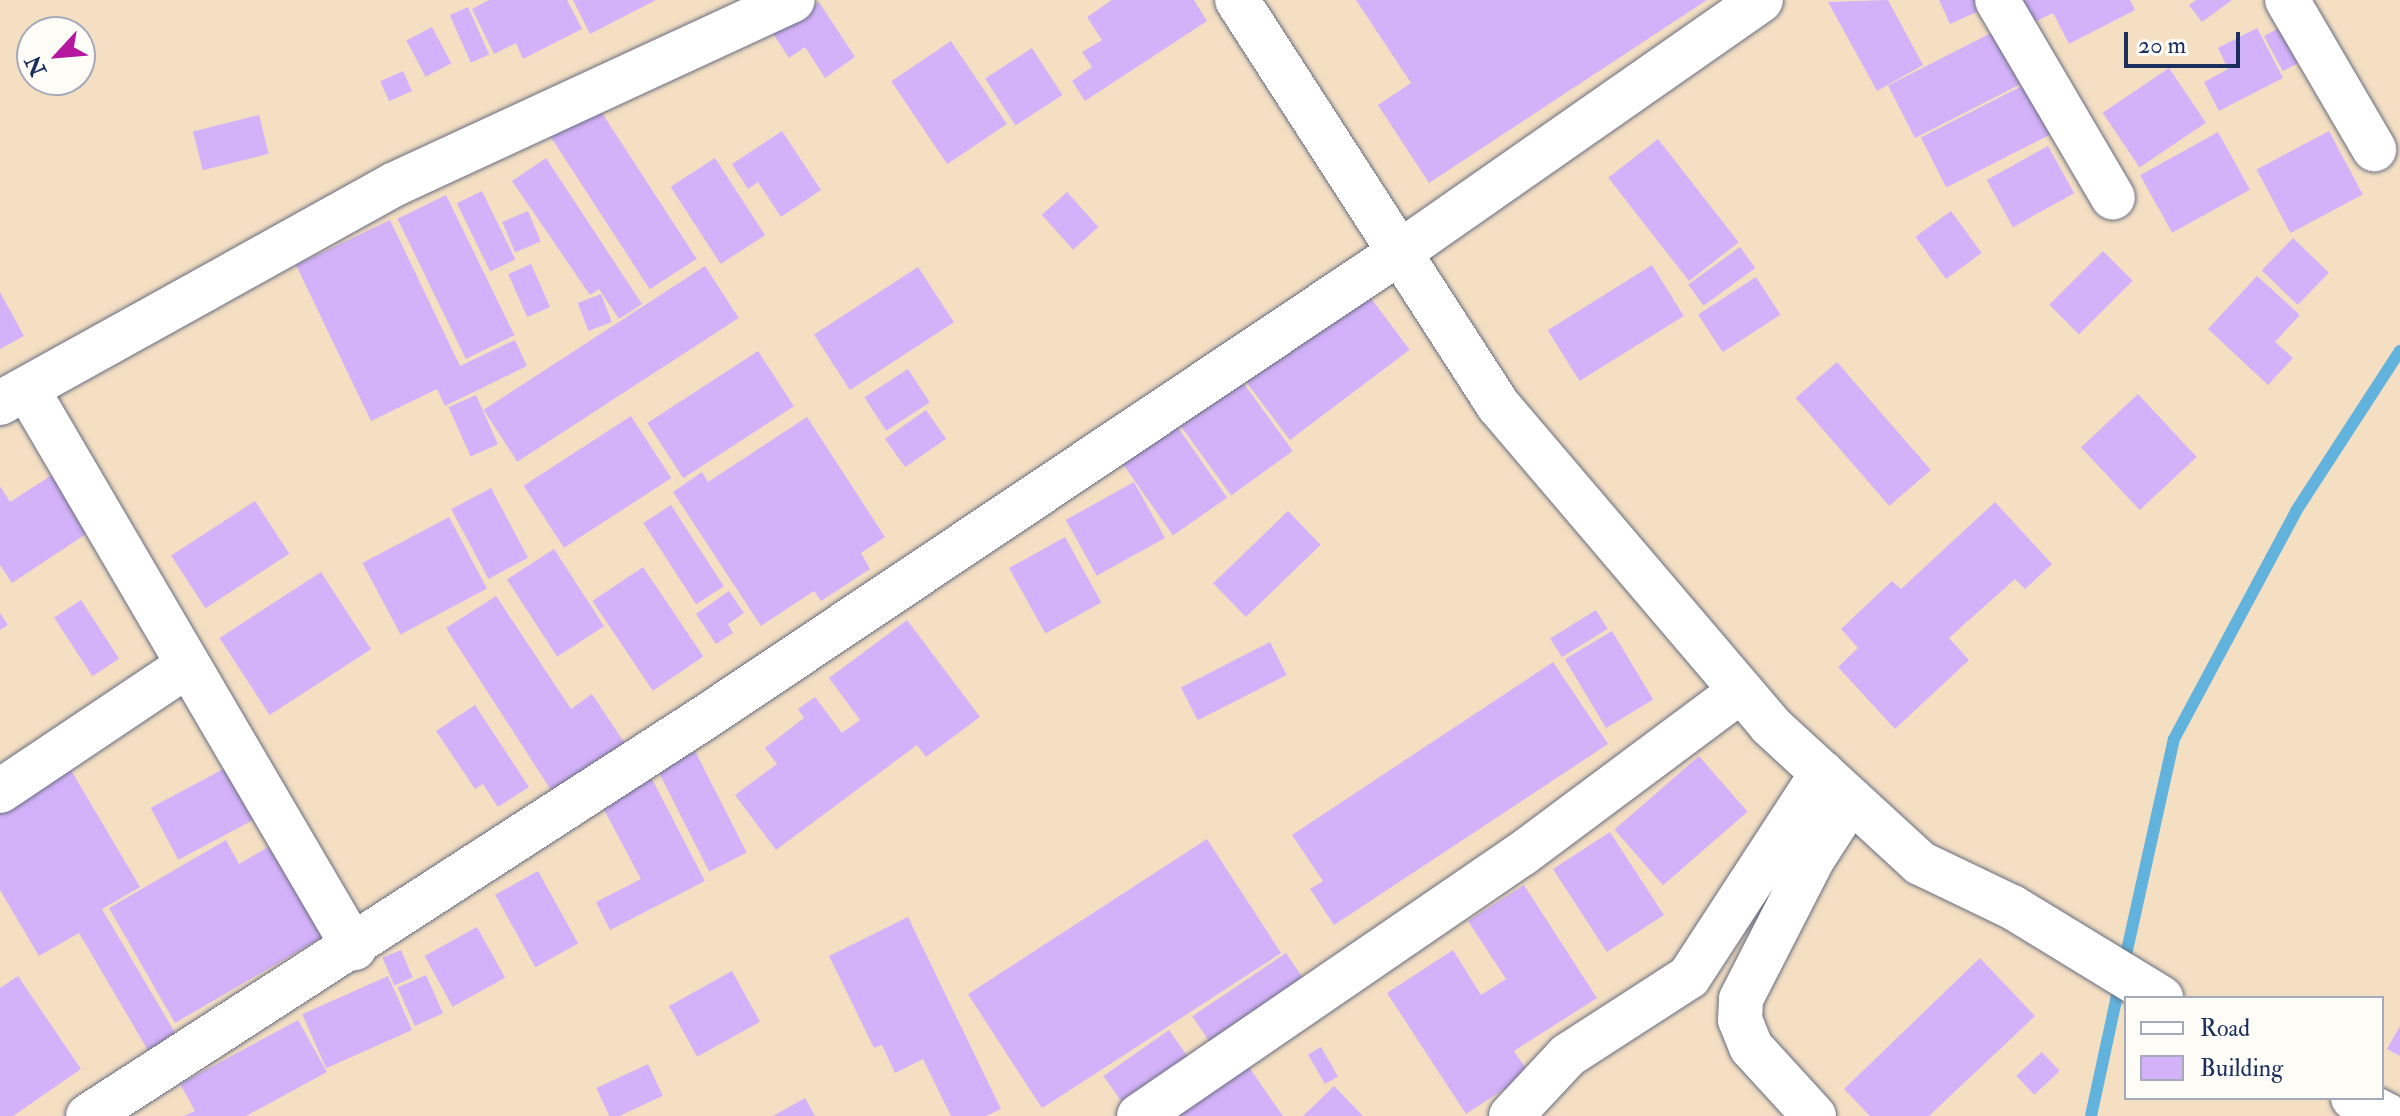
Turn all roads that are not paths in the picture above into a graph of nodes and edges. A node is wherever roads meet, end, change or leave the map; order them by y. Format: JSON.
{"nodes":[{"id":1,"x":793,"y":0,"type":"edge"},
{"id":2,"x":1237,"y":0,"type":"edge"},
{"id":3,"x":1761,"y":0,"type":"edge"},
{"id":4,"x":1997,"y":0,"type":"edge"},
{"id":5,"x":2287,"y":0,"type":"edge"},
{"id":6,"x":2374,"y":149,"type":"dead end"},
{"id":7,"x":2113,"y":198,"type":"dead end"},
{"id":8,"x":1400,"y":252,"type":"junction"},
{"id":9,"x":14,"y":396,"type":"edge"},
{"id":10,"x":188,"y":665,"type":"junction"},
{"id":11,"x":1741,"y":691,"type":"junction"},
{"id":12,"x":1836,"y":786,"type":"junction"},
{"id":13,"x":0,"y":791,"type":"edge"},
{"id":14,"x":354,"y":948,"type":"junction"},
{"id":15,"x":2158,"y":996,"type":"edge"},
{"id":16,"x":2357,"y":1100,"type":"edge"},
{"id":17,"x":88,"y":1116,"type":"edge"},
{"id":18,"x":1139,"y":1116,"type":"edge"},
{"id":19,"x":1511,"y":1116,"type":"edge"},
{"id":20,"x":1814,"y":1116,"type":"edge"},
{"id":21,"x":2388,"y":1116,"type":"edge"}],
"edges":[{"from":1,"to":9,"type":"street"},
{"from":2,"to":8,"type":"street"},
{"from":3,"to":8,"type":"street"},
{"from":4,"to":7,"type":"street"},
{"from":5,"to":6,"type":"street"},
{"from":8,"to":11,"type":"street"},
{"from":8,"to":14,"type":"street"},
{"from":9,"to":10,"type":"street"},
{"from":10,"to":13,"type":"street"},
{"from":10,"to":14,"type":"street"},
{"from":11,"to":12,"type":"street"},
{"from":11,"to":18,"type":"street"},
{"from":12,"to":15,"type":"street"},
{"from":12,"to":19,"type":"street"},
{"from":12,"to":20,"type":"street"},
{"from":14,"to":17,"type":"street"},
{"from":16,"to":21,"type":"street"}]}
